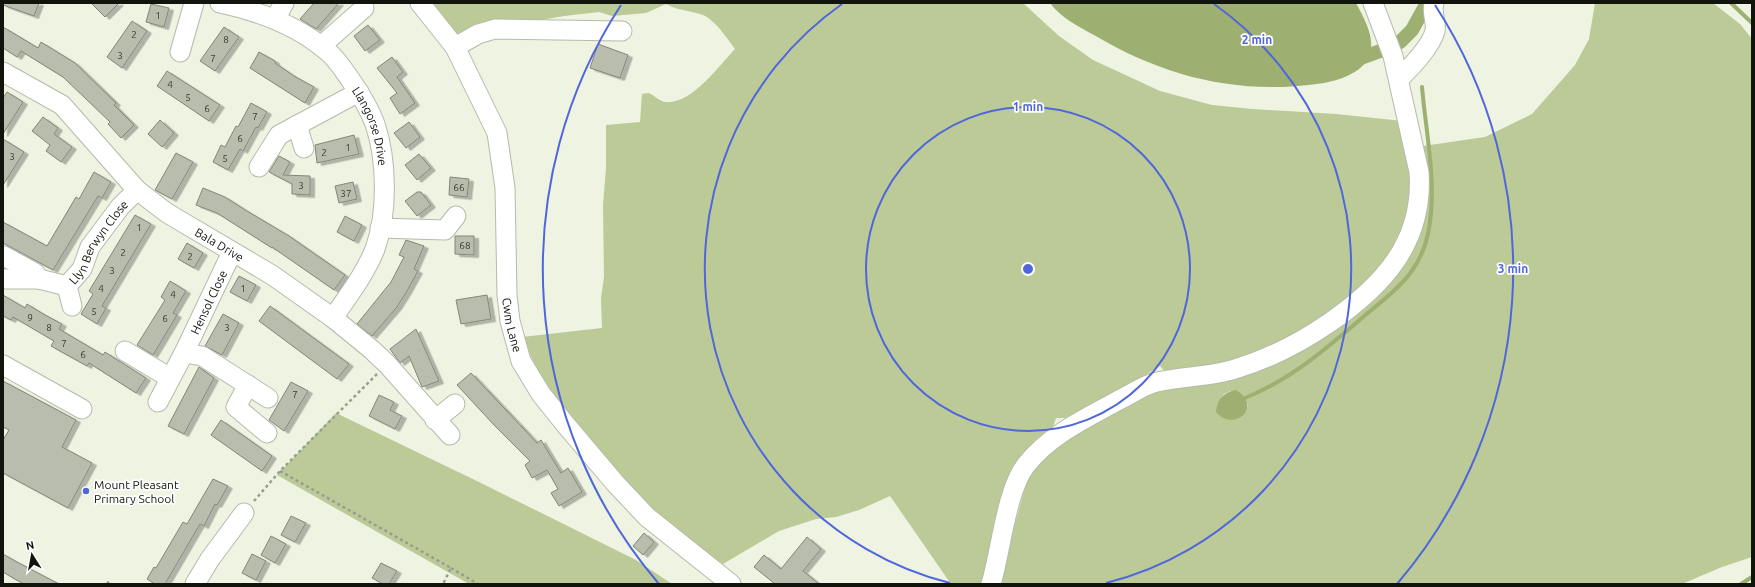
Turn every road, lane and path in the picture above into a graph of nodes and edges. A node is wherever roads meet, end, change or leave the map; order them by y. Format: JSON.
{"nodes":[{"id":1,"x":194,"y":3,"type":"edge"},
{"id":2,"x":220,"y":3,"type":"edge"},
{"id":3,"x":284,"y":3,"type":"edge"},
{"id":4,"x":420,"y":3,"type":"edge"},
{"id":5,"x":1373,"y":3,"type":"edge"},
{"id":6,"x":1434,"y":3,"type":"edge"},
{"id":7,"x":364,"y":8,"type":"dead end"},
{"id":8,"x":274,"y":19,"type":"junction"},
{"id":9,"x":622,"y":31,"type":"dead end"},
{"id":10,"x":321,"y":46,"type":"junction"},
{"id":11,"x":455,"y":47,"type":"junction"},
{"id":12,"x":180,"y":52,"type":"dead end"},
{"id":13,"x":3,"y":72,"type":"edge"},
{"id":14,"x":1398,"y":79,"type":"junction"},
{"id":15,"x":359,"y":92,"type":"junction"},
{"id":16,"x":294,"y":126,"type":"junction"},
{"id":17,"x":304,"y":148,"type":"dead end"},
{"id":18,"x":259,"y":167,"type":"dead end"},
{"id":19,"x":137,"y":190,"type":"junction"},
{"id":20,"x":456,"y":216,"type":"dead end"},
{"id":21,"x":380,"y":228,"type":"junction"},
{"id":22,"x":232,"y":252,"type":"junction"},
{"id":23,"x":4,"y":256,"type":"dead end"},
{"id":24,"x":37,"y":276,"type":"junction"},
{"id":25,"x":3,"y":279,"type":"edge"},
{"id":26,"x":67,"y":286,"type":"junction"},
{"id":27,"x":72,"y":306,"type":"dead end"},
{"id":28,"x":332,"y":318,"type":"junction"},
{"id":29,"x":125,"y":351,"type":"dead end"},
{"id":30,"x":184,"y":353,"type":"junction"},
{"id":31,"x":387,"y":364,"type":"junction"},
{"id":32,"x":3,"y":365,"type":"edge"},
{"id":33,"x":1165,"y":371,"type":"dead end"},
{"id":34,"x":170,"y":378,"type":"junction"},
{"id":35,"x":1151,"y":384,"type":"junction"},
{"id":36,"x":248,"y":385,"type":"junction"},
{"id":37,"x":268,"y":398,"type":"dead end"},
{"id":38,"x":158,"y":402,"type":"dead end"},
{"id":39,"x":455,"y":404,"type":"dead end"},
{"id":40,"x":82,"y":409,"type":"dead end"},
{"id":41,"x":435,"y":420,"type":"junction"},
{"id":42,"x":267,"y":433,"type":"dead end"},
{"id":43,"x":450,"y":435,"type":"dead end"},
{"id":44,"x":280,"y":471,"type":"junction"},
{"id":45,"x":244,"y":513,"type":"joint"},
{"id":46,"x":451,"y":568,"type":"junction"},
{"id":47,"x":194,"y":584,"type":"edge"},
{"id":48,"x":443,"y":584,"type":"edge"},
{"id":49,"x":478,"y":584,"type":"edge"},
{"id":50,"x":731,"y":584,"type":"edge"},
{"id":51,"x":991,"y":584,"type":"edge"}],
"edges":[{"from":1,"to":12,"type":"street"},
{"from":2,"to":8,"type":"street","name":"Llangorse Drive"},
{"from":3,"to":8,"type":"street"},
{"from":4,"to":11,"type":"street","name":"Cwm Lane"},
{"from":5,"to":14,"type":"street"},
{"from":6,"to":14,"type":"street"},
{"from":7,"to":10,"type":"street"},
{"from":8,"to":10,"type":"street","name":"Llangorse Drive"},
{"from":9,"to":11,"type":"street"},
{"from":10,"to":15,"type":"street","name":"Llangorse Drive"},
{"from":11,"to":50,"type":"street","name":"Cwm Lane"},
{"from":13,"to":19,"type":"street","name":"Bala Drive"},
{"from":14,"to":35,"type":"street"},
{"from":15,"to":16,"type":"street"},
{"from":15,"to":21,"type":"street","name":"Llangorse Drive"},
{"from":16,"to":17,"type":"street"},
{"from":16,"to":18,"type":"street"},
{"from":19,"to":22,"type":"street","name":"Bala Drive"},
{"from":19,"to":26,"type":"street","name":"Llyn Berwyn Close"},
{"from":20,"to":21,"type":"street"},
{"from":21,"to":28,"type":"street","name":"Llangorse Drive"},
{"from":22,"to":28,"type":"street","name":"Bala Drive"},
{"from":22,"to":30,"type":"street","name":"Hensol Close"},
{"from":23,"to":24,"type":"street"},
{"from":24,"to":25,"type":"street"},
{"from":24,"to":26,"type":"street","name":"Llyn Berwyn Close"},
{"from":26,"to":27,"type":"street"},
{"from":28,"to":31,"type":"street","name":"Bala Drive"},
{"from":29,"to":34,"type":"street"},
{"from":30,"to":34,"type":"street","name":"Hensol Close"},
{"from":30,"to":36,"type":"street"},
{"from":31,"to":41,"type":"street","name":"Bala Drive"},
{"from":31,"to":44,"type":"path"},
{"from":32,"to":40,"type":"street"},
{"from":33,"to":35,"type":"street"},
{"from":34,"to":38,"type":"street","name":"Hensol Close"},
{"from":35,"to":51,"type":"street"},
{"from":36,"to":37,"type":"street"},
{"from":36,"to":42,"type":"street"},
{"from":39,"to":41,"type":"street"},
{"from":41,"to":43,"type":"street","name":"Bala Drive"},
{"from":44,"to":45,"type":"path"},
{"from":44,"to":46,"type":"path"},
{"from":45,"to":47,"type":"street"},
{"from":46,"to":48,"type":"path"},
{"from":46,"to":49,"type":"path"}]}
